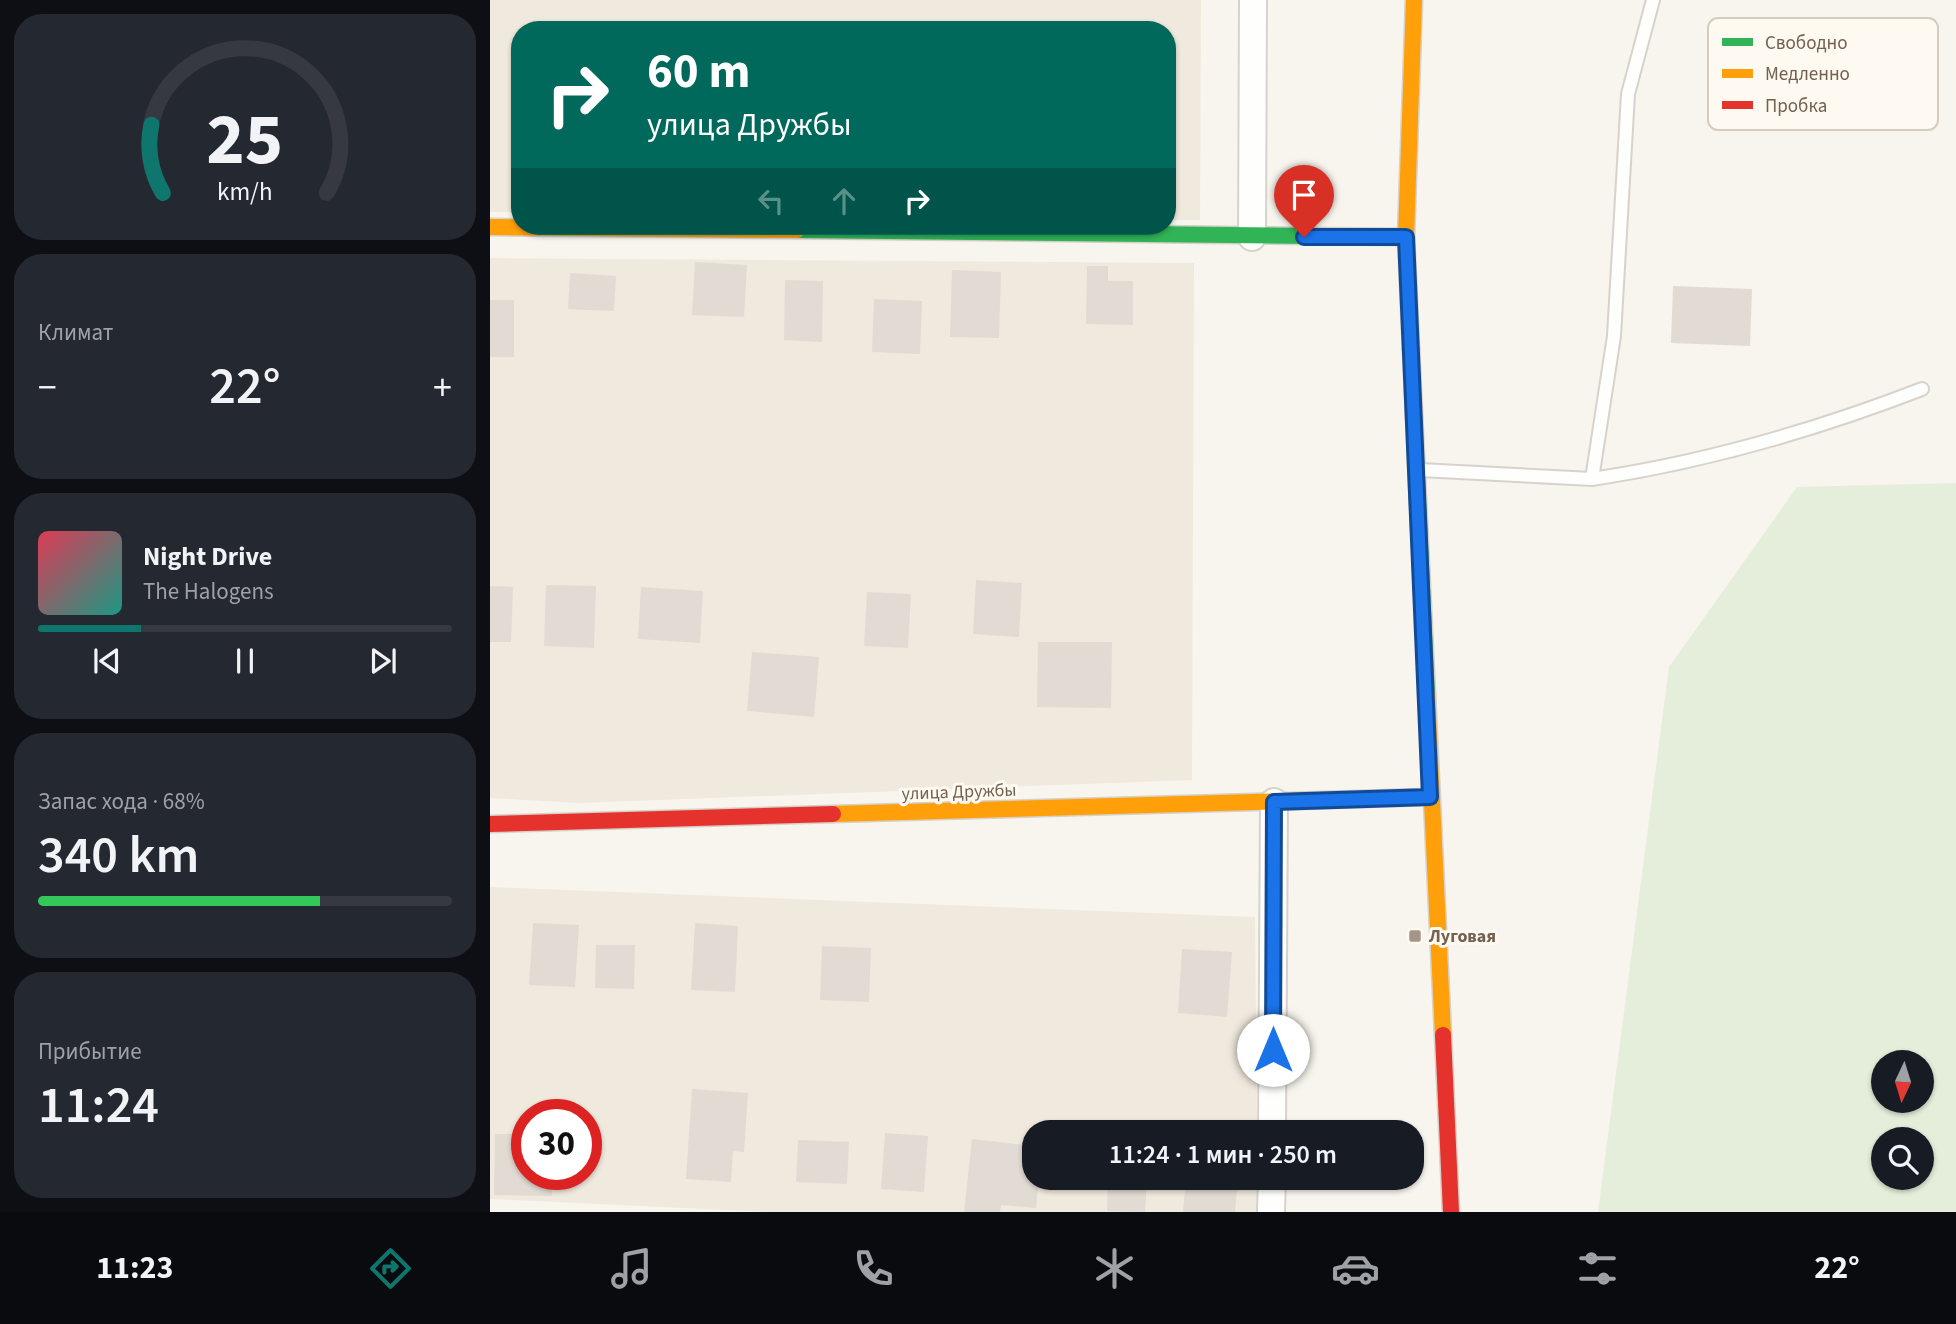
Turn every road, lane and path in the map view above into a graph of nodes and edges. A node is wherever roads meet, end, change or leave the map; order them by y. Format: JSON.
{"nodes":[{"id":1,"x":1253,"y":0,"type":"edge"},
{"id":2,"x":1414,"y":0,"type":"edge"},
{"id":3,"x":1653,"y":0,"type":"edge"},
{"id":4,"x":490,"y":226,"type":"edge"},
{"id":5,"x":511,"y":226,"type":"edge"},
{"id":6,"x":1113,"y":235,"type":"edge"},
{"id":7,"x":1252,"y":237,"type":"junction"},
{"id":8,"x":1406,"y":237,"type":"junction"},
{"id":9,"x":1922,"y":389,"type":"dead end"},
{"id":10,"x":1416,"y":470,"type":"junction"},
{"id":11,"x":1592,"y":479,"type":"junction"},
{"id":12,"x":1430,"y":797,"type":"junction"},
{"id":13,"x":1274,"y":802,"type":"junction"},
{"id":14,"x":490,"y":824,"type":"edge"},
{"id":15,"x":1272,"y":1120,"type":"edge"},
{"id":16,"x":1272,"y":1190,"type":"edge"},
{"id":17,"x":1271,"y":1212,"type":"edge"},
{"id":18,"x":1451,"y":1212,"type":"edge"}],
"edges":[{"from":1,"to":7,"type":"street"},
{"from":2,"to":8,"type":"street"},
{"from":3,"to":11,"type":"lane"},
{"from":4,"to":5,"type":"street"},
{"from":6,"to":7,"type":"street"},
{"from":7,"to":8,"type":"street"},
{"from":8,"to":10,"type":"street"},
{"from":9,"to":11,"type":"lane"},
{"from":10,"to":11,"type":"lane"},
{"from":10,"to":12,"type":"street"},
{"from":12,"to":13,"type":"street","name":"улица Дружбы"},
{"from":12,"to":18,"type":"street"},
{"from":13,"to":14,"type":"street","name":"улица Дружбы"},
{"from":13,"to":15,"type":"street"},
{"from":16,"to":17,"type":"street"}]}
